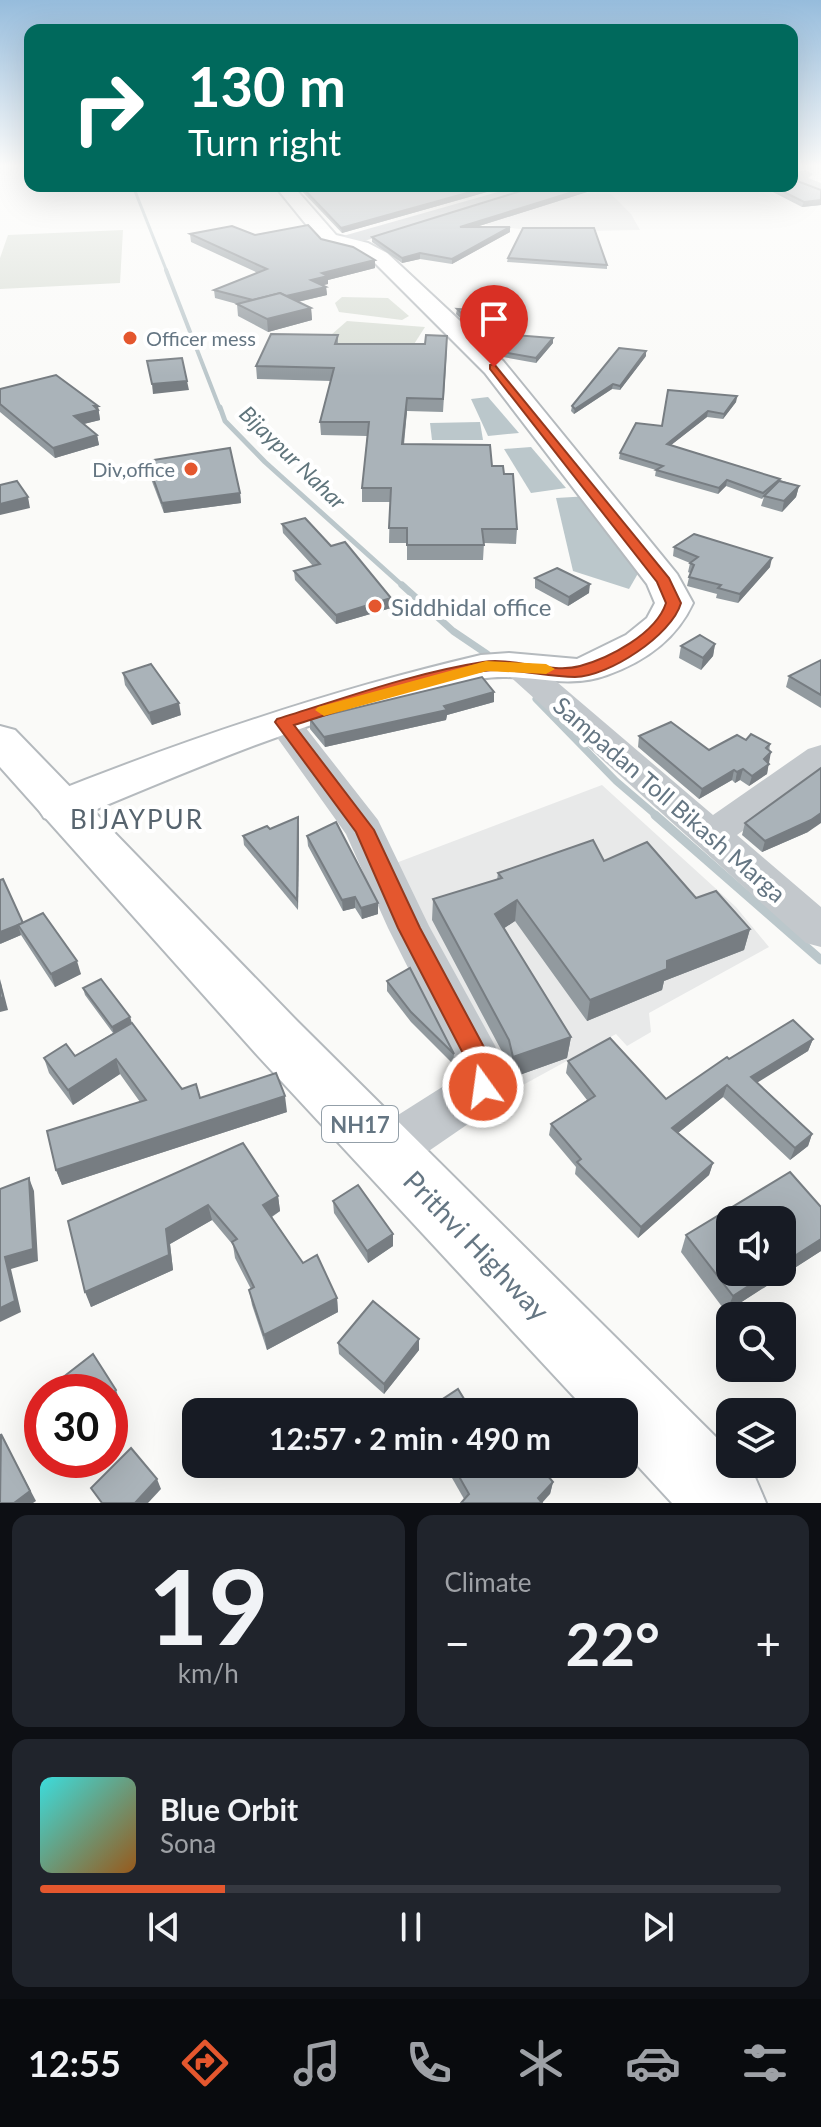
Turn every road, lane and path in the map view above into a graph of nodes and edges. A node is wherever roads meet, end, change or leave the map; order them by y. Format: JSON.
{"nodes":[{"id":1,"x":325,"y":235,"type":"edge"},
{"id":2,"x":366,"y":235,"type":"edge"},
{"id":3,"x":342,"y":242,"type":"junction"},
{"id":4,"x":518,"y":666,"type":"junction"},
{"id":5,"x":283,"y":722,"type":"junction"},
{"id":6,"x":0,"y":740,"type":"edge"},
{"id":7,"x":821,"y":757,"type":"edge"},
{"id":8,"x":60,"y":807,"type":"junction"},
{"id":9,"x":709,"y":832,"type":"junction"},
{"id":10,"x":821,"y":931,"type":"edge"},
{"id":11,"x":386,"y":1151,"type":"junction"},
{"id":12,"x":709,"y":1497,"type":"edge"}],
"edges":[{"from":1,"to":3,"type":"main road"},
{"from":2,"to":3,"type":"street"},
{"from":3,"to":4,"type":"main road"},
{"from":4,"to":5,"type":"main road"},
{"from":4,"to":9,"type":"street","name":"Sampadan Toll Bikash Marga"},
{"from":5,"to":8,"type":"main road"},
{"from":5,"to":11,"type":"street"},
{"from":6,"to":8,"type":"main road","name":"Prithvi Highway","number":"NH17"},
{"from":7,"to":9,"type":"street"},
{"from":8,"to":11,"type":"main road","name":"Prithvi Highway","number":"NH17"},
{"from":9,"to":10,"type":"street","name":"Sampadan Toll Bikash Marga"},
{"from":11,"to":12,"type":"main road","name":"Prithvi Highway","number":"NH17"}]}
